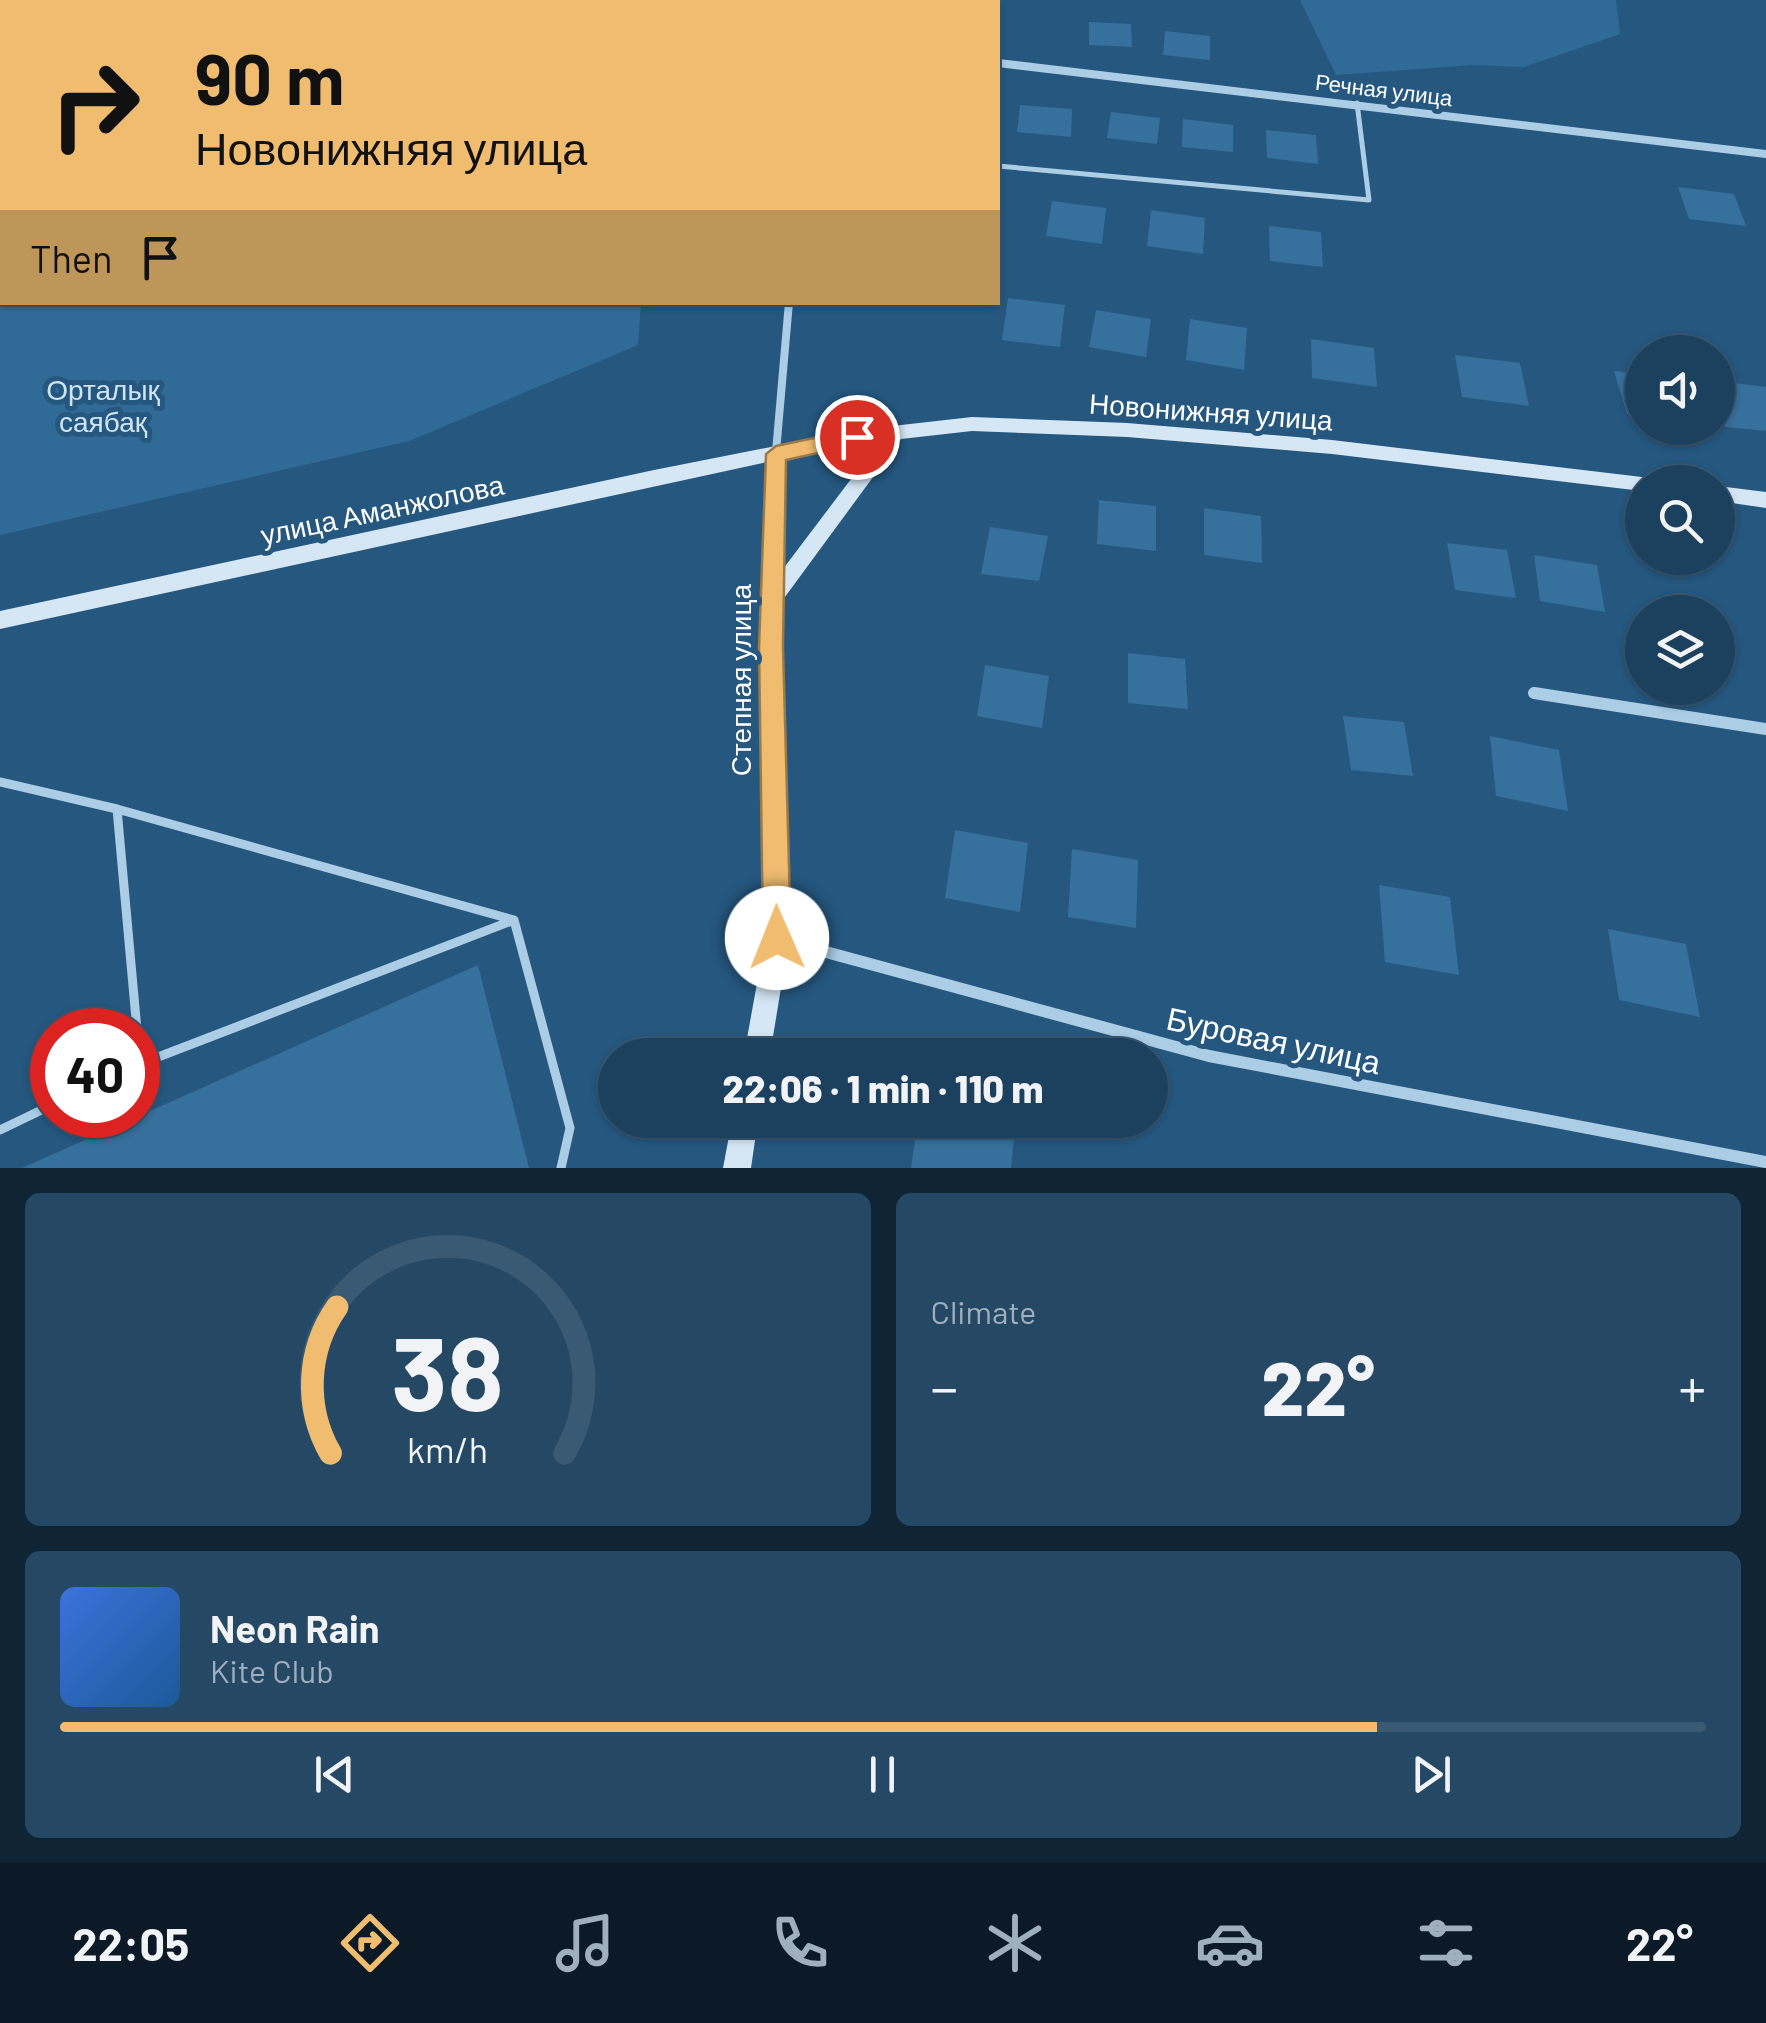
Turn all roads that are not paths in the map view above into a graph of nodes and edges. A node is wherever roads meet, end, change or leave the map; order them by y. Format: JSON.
{"nodes":[{"id":1,"x":1000,"y":63,"type":"edge"},
{"id":2,"x":1357,"y":103,"type":"junction"},
{"id":3,"x":1766,"y":154,"type":"edge"},
{"id":4,"x":1000,"y":166,"type":"edge"},
{"id":5,"x":789,"y":305,"type":"edge"},
{"id":6,"x":896,"y":432,"type":"junction"},
{"id":7,"x":776,"y":454,"type":"junction"},
{"id":8,"x":1625,"y":482,"type":"edge"},
{"id":9,"x":1735,"y":496,"type":"edge"},
{"id":10,"x":1766,"y":500,"type":"edge"},
{"id":11,"x":772,"y":598,"type":"junction"},
{"id":12,"x":0,"y":620,"type":"edge"},
{"id":13,"x":1534,"y":693,"type":"dead end"},
{"id":14,"x":1766,"y":729,"type":"edge"},
{"id":15,"x":0,"y":782,"type":"edge"},
{"id":16,"x":117,"y":808,"type":"junction"},
{"id":17,"x":514,"y":920,"type":"junction"},
{"id":18,"x":777,"y":938,"type":"junction"},
{"id":19,"x":135,"y":1008,"type":"edge"},
{"id":20,"x":759,"y":1038,"type":"edge"},
{"id":21,"x":160,"y":1057,"type":"edge"},
{"id":22,"x":30,"y":1116,"type":"edge"},
{"id":23,"x":0,"y":1130,"type":"edge"},
{"id":24,"x":742,"y":1138,"type":"edge"},
{"id":25,"x":1719,"y":1161,"type":"edge"},
{"id":26,"x":1766,"y":1162,"type":"edge"},
{"id":27,"x":561,"y":1168,"type":"edge"},
{"id":28,"x":736,"y":1168,"type":"edge"}],
"edges":[{"from":1,"to":2,"type":"street","name":"Речная улица"},
{"from":2,"to":3,"type":"street","name":"Речная улица"},
{"from":2,"to":4,"type":"lane"},
{"from":5,"to":7,"type":"lane","name":"Степная улица"},
{"from":6,"to":7,"type":"main road","name":"Новонижняя улица"},
{"from":6,"to":8,"type":"main road","name":"Новонижняя улица"},
{"from":6,"to":11,"type":"main road"},
{"from":7,"to":11,"type":"main road","name":"Степная улица"},
{"from":7,"to":12,"type":"main road","name":"улица Аманжолова"},
{"from":9,"to":10,"type":"main road"},
{"from":11,"to":18,"type":"main road","name":"Степная улица"},
{"from":13,"to":14,"type":"street"},
{"from":15,"to":16,"type":"lane"},
{"from":16,"to":17,"type":"lane"},
{"from":16,"to":19,"type":"lane"},
{"from":17,"to":21,"type":"lane"},
{"from":17,"to":27,"type":"lane"},
{"from":18,"to":20,"type":"main road","name":"Степная улица"},
{"from":18,"to":25,"type":"street","name":"Буровая улица"},
{"from":22,"to":23,"type":"lane"},
{"from":24,"to":28,"type":"main road"},
{"from":25,"to":26,"type":"street","name":"Буровая улица"}]}
